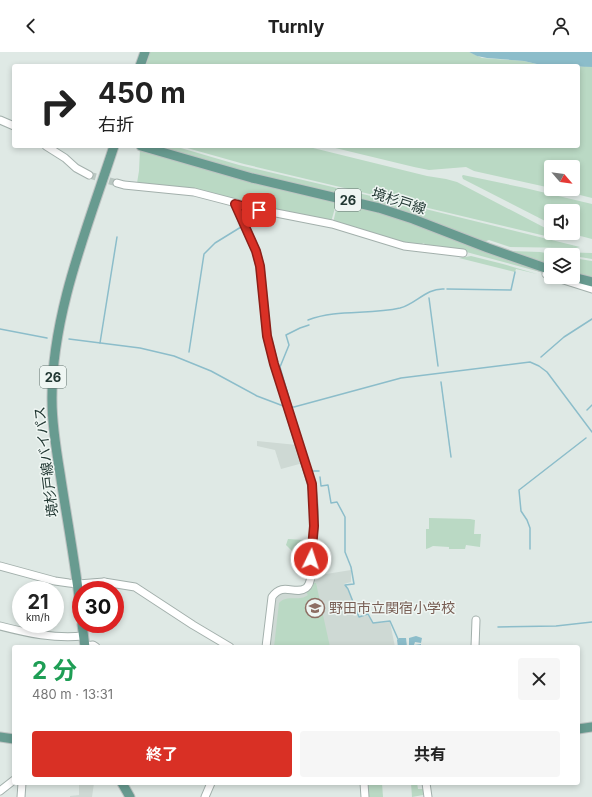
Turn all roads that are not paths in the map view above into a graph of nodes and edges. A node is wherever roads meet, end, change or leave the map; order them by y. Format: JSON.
{"nodes":[{"id":1,"x":145,"y":52,"type":"edge"},
{"id":2,"x":141,"y":64,"type":"edge"},
{"id":3,"x":0,"y":120,"type":"edge"},
{"id":4,"x":12,"y":125,"type":"edge"},
{"id":5,"x":49,"y":148,"type":"edge"},
{"id":6,"x":113,"y":148,"type":"edge"},
{"id":7,"x":148,"y":148,"type":"edge"},
{"id":8,"x":89,"y":175,"type":"tunnel mouth"},
{"id":9,"x":117,"y":183,"type":"tunnel mouth"},
{"id":10,"x":235,"y":204,"type":"junction"},
{"id":11,"x":463,"y":253,"type":"dead end"},
{"id":12,"x":544,"y":271,"type":"edge"},
{"id":13,"x":580,"y":278,"type":"edge"},
{"id":14,"x":592,"y":282,"type":"edge"},
{"id":15,"x":576,"y":284,"type":"edge"},
{"id":16,"x":592,"y":289,"type":"edge"},
{"id":17,"x":0,"y":566,"type":"edge"},
{"id":18,"x":77,"y":581,"type":"edge"},
{"id":19,"x":72,"y":583,"type":"edge"},
{"id":20,"x":124,"y":585,"type":"edge"},
{"id":21,"x":476,"y":620,"type":"dead end"},
{"id":22,"x":0,"y":626,"type":"edge"},
{"id":23,"x":78,"y":633,"type":"edge"},
{"id":24,"x":82,"y":633,"type":"edge"},
{"id":25,"x":84,"y":645,"type":"edge"},
{"id":26,"x":227,"y":645,"type":"edge"},
{"id":27,"x":266,"y":645,"type":"edge"},
{"id":28,"x":475,"y":645,"type":"edge"},
{"id":29,"x":592,"y":727,"type":"edge"},
{"id":30,"x":580,"y":729,"type":"edge"},
{"id":31,"x":0,"y":737,"type":"edge"},
{"id":32,"x":12,"y":739,"type":"edge"},
{"id":33,"x":12,"y":782,"type":"edge"},
{"id":34,"x":22,"y":785,"type":"edge"},
{"id":35,"x":123,"y":785,"type":"edge"},
{"id":36,"x":210,"y":785,"type":"edge"},
{"id":37,"x":364,"y":785,"type":"edge"},
{"id":38,"x":426,"y":785,"type":"edge"},
{"id":39,"x":0,"y":791,"type":"edge"},
{"id":40,"x":21,"y":797,"type":"edge"},
{"id":41,"x":130,"y":797,"type":"edge"},
{"id":42,"x":205,"y":797,"type":"edge"},
{"id":43,"x":365,"y":797,"type":"edge"},
{"id":44,"x":428,"y":797,"type":"edge"}],
"edges":[{"from":1,"to":2,"type":"main road"},
{"from":3,"to":4,"type":"street"},
{"from":5,"to":8,"type":"street"},
{"from":6,"to":18,"type":"main road","name":"境杉戸線バイパス","number":"26"},
{"from":7,"to":12,"type":"main road","name":"境杉戸線","number":"26"},
{"from":9,"to":10,"type":"street"},
{"from":10,"to":11,"type":"street"},
{"from":10,"to":27,"type":"street"},
{"from":13,"to":14,"type":"main road"},
{"from":15,"to":16,"type":"street"},
{"from":17,"to":19,"type":"street"},
{"from":20,"to":26,"type":"street"},
{"from":21,"to":28,"type":"street"},
{"from":22,"to":23,"type":"street"},
{"from":24,"to":25,"type":"main road"},
{"from":29,"to":30,"type":"main road"},
{"from":31,"to":32,"type":"main road"},
{"from":33,"to":39,"type":"street"},
{"from":34,"to":40,"type":"street"},
{"from":35,"to":41,"type":"main road"},
{"from":36,"to":42,"type":"street"},
{"from":37,"to":43,"type":"street"},
{"from":38,"to":44,"type":"street"}]}
